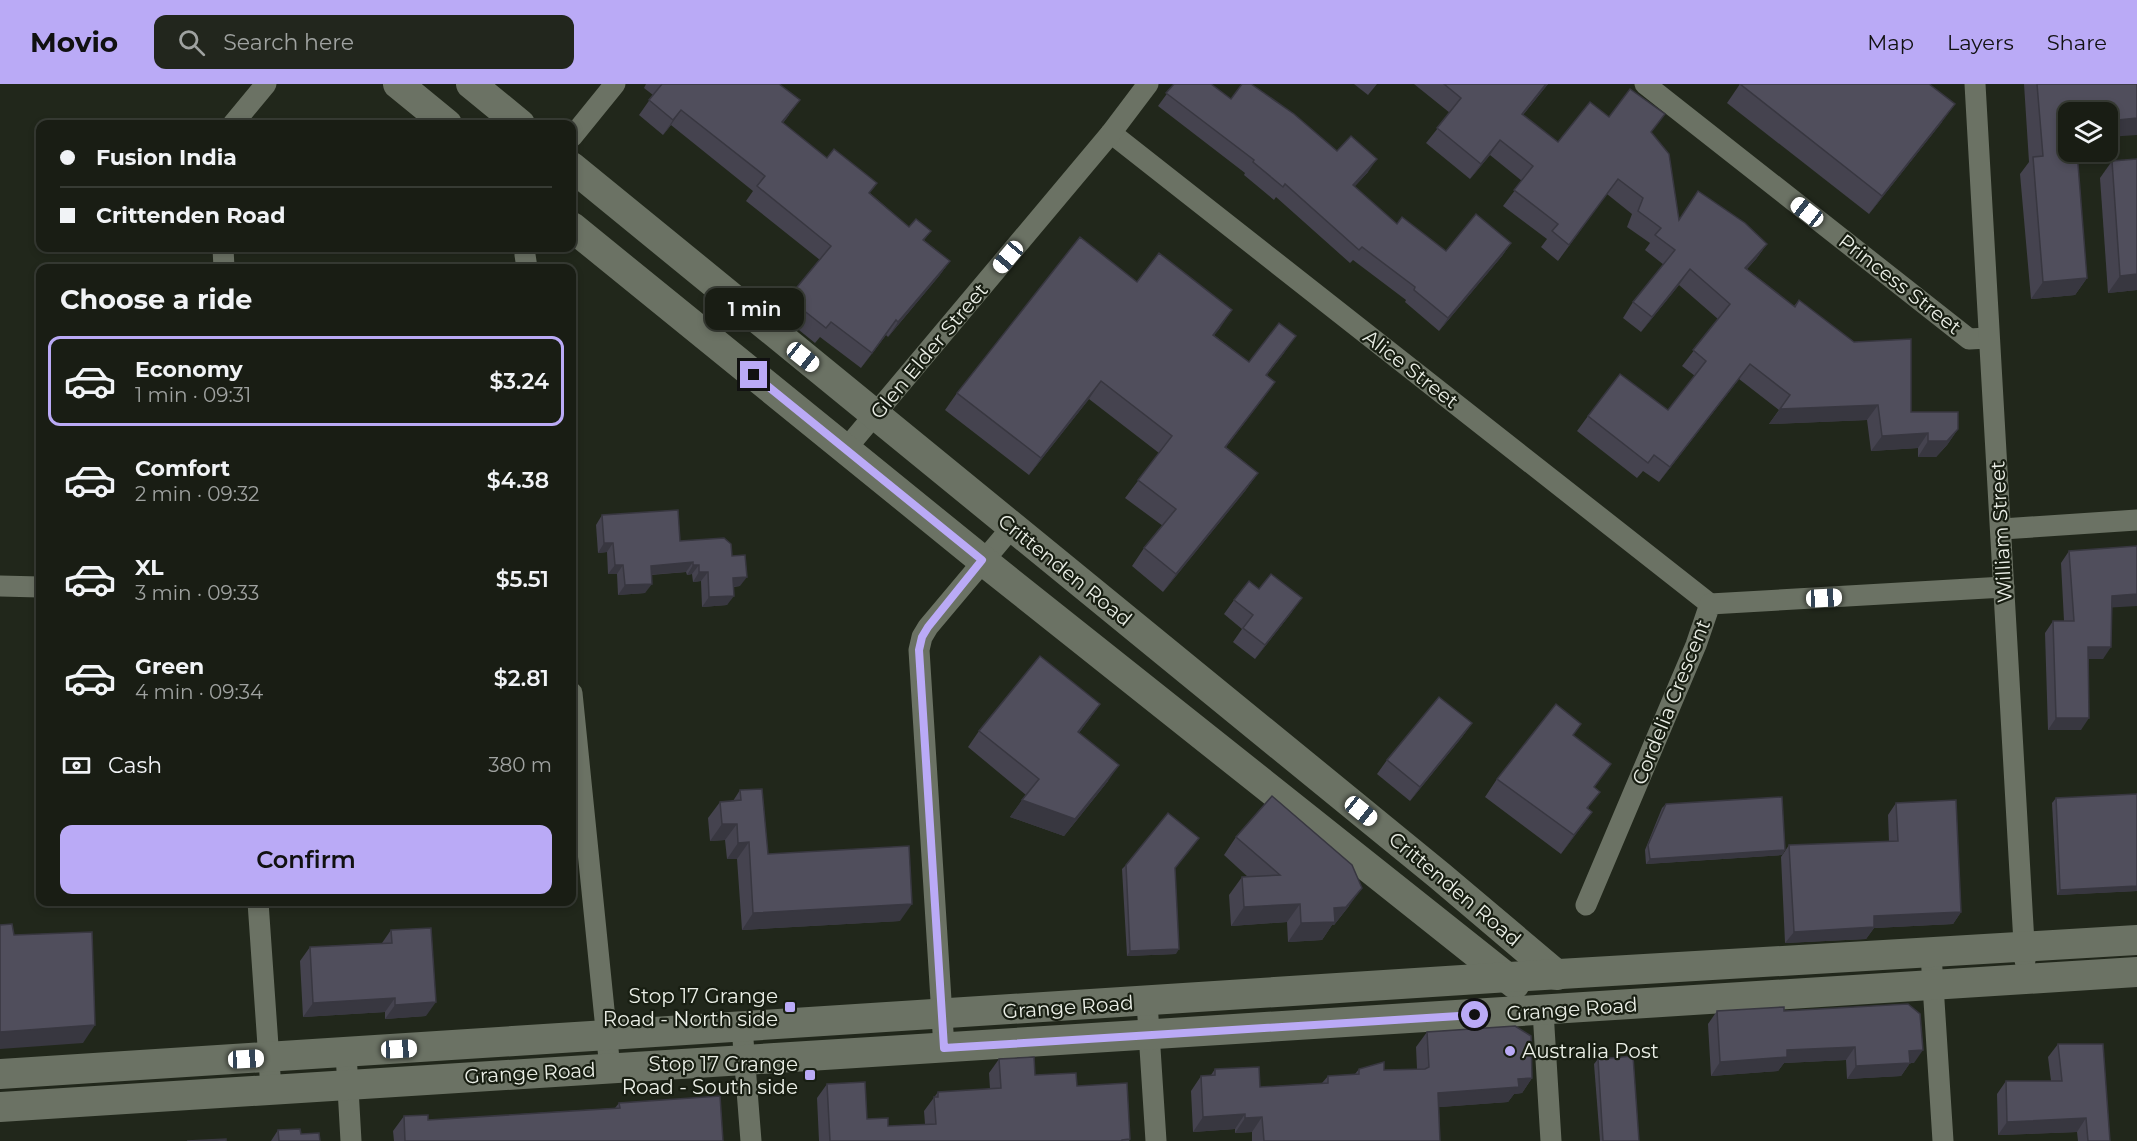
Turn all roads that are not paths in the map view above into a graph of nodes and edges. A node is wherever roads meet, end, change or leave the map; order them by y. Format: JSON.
{"nodes":[{"id":1,"x":266,"y":84,"type":"edge"},
{"id":2,"x":398,"y":84,"type":"edge"},
{"id":3,"x":471,"y":84,"type":"edge"},
{"id":4,"x":615,"y":84,"type":"edge"},
{"id":5,"x":1148,"y":84,"type":"edge"},
{"id":6,"x":1646,"y":84,"type":"edge"},
{"id":7,"x":1975,"y":84,"type":"edge"},
{"id":8,"x":236,"y":120,"type":"edge"},
{"id":9,"x":442,"y":120,"type":"edge"},
{"id":10,"x":515,"y":120,"type":"edge"},
{"id":11,"x":576,"y":132,"type":"edge"},
{"id":12,"x":1111,"y":133,"type":"junction"},
{"id":13,"x":576,"y":170,"type":"edge"},
{"id":14,"x":576,"y":230,"type":"edge"},
{"id":15,"x":1988,"y":338,"type":"junction"},
{"id":16,"x":875,"y":416,"type":"junction"},
{"id":17,"x":845,"y":450,"type":"junction"},
{"id":18,"x":2137,"y":520,"type":"edge"},
{"id":19,"x":1012,"y":527,"type":"junction"},
{"id":20,"x":2002,"y":529,"type":"junction"},
{"id":21,"x":982,"y":560,"type":"junction"},
{"id":22,"x":0,"y":586,"type":"edge"},
{"id":23,"x":36,"y":587,"type":"edge"},
{"id":24,"x":2004,"y":587,"type":"junction"},
{"id":25,"x":1710,"y":604,"type":"junction"},
{"id":26,"x":576,"y":731,"type":"edge"},
{"id":27,"x":1586,"y":905,"type":"dead end"},
{"id":28,"x":258,"y":906,"type":"edge"},
{"id":29,"x":1449,"y":930,"type":"junction"},
{"id":30,"x":2137,"y":940,"type":"edge"},
{"id":31,"x":2025,"y":948,"type":"junction"},
{"id":32,"x":1930,"y":954,"type":"junction"},
{"id":33,"x":2137,"y":972,"type":"edge"},
{"id":34,"x":1557,"y":975,"type":"junction"},
{"id":35,"x":1509,"y":977,"type":"junction"},
{"id":36,"x":2027,"y":979,"type":"junction"},
{"id":37,"x":1421,"y":983,"type":"junction"},
{"id":38,"x":1933,"y":986,"type":"junction"},
{"id":39,"x":1147,"y":1002,"type":"junction"},
{"id":40,"x":1543,"y":1011,"type":"junction"},
{"id":41,"x":942,"y":1014,"type":"junction"},
{"id":42,"x":742,"y":1027,"type":"junction"},
{"id":43,"x":1150,"y":1035,"type":"junction"},
{"id":44,"x":608,"y":1036,"type":"junction"},
{"id":45,"x":944,"y":1048,"type":"junction"},
{"id":46,"x":346,"y":1053,"type":"junction"},
{"id":47,"x":269,"y":1058,"type":"junction"},
{"id":48,"x":745,"y":1060,"type":"junction"},
{"id":49,"x":610,"y":1069,"type":"junction"},
{"id":50,"x":0,"y":1074,"type":"edge"},
{"id":51,"x":348,"y":1084,"type":"junction"},
{"id":52,"x":271,"y":1089,"type":"junction"},
{"id":53,"x":0,"y":1107,"type":"edge"},
{"id":54,"x":351,"y":1141,"type":"edge"},
{"id":55,"x":751,"y":1141,"type":"edge"},
{"id":56,"x":1156,"y":1141,"type":"edge"},
{"id":57,"x":1551,"y":1141,"type":"edge"},
{"id":58,"x":1944,"y":1141,"type":"edge"}],
"edges":[{"from":1,"to":8,"type":"street"},
{"from":2,"to":9,"type":"main road"},
{"from":3,"to":10,"type":"main road"},
{"from":4,"to":11,"type":"street"},
{"from":5,"to":12,"type":"street","name":"Glen Elder Street"},
{"from":6,"to":15,"type":"street","name":"Princess Street"},
{"from":7,"to":15,"type":"street","name":"William Street"},
{"from":12,"to":16,"type":"street","name":"Glen Elder Street"},
{"from":12,"to":25,"type":"street","name":"Alice Street"},
{"from":13,"to":16,"type":"main road","name":"Crittenden Road"},
{"from":14,"to":17,"type":"main road","name":"Crittenden Road"},
{"from":15,"to":20,"type":"street","name":"William Street"},
{"from":16,"to":17,"type":"street","name":"Glen Elder Street"},
{"from":16,"to":19,"type":"main road","name":"Crittenden Road"},
{"from":17,"to":21,"type":"main road","name":"Crittenden Road"},
{"from":18,"to":20,"type":"street"},
{"from":19,"to":21,"type":"street"},
{"from":19,"to":34,"type":"main road","name":"Crittenden Road"},
{"from":20,"to":24,"type":"street","name":"William Street"},
{"from":21,"to":29,"type":"main road","name":"Crittenden Road"},
{"from":21,"to":41,"type":"street"},
{"from":22,"to":23,"type":"street"},
{"from":24,"to":25,"type":"street","name":"Cordelia Crescent"},
{"from":24,"to":31,"type":"street","name":"William Street"},
{"from":25,"to":27,"type":"street","name":"Cordelia Crescent"},
{"from":26,"to":44,"type":"street"},
{"from":28,"to":47,"type":"street"},
{"from":29,"to":35,"type":"main road","name":"Crittenden Road"},
{"from":29,"to":37,"type":"main road"},
{"from":30,"to":31,"type":"main road","name":"Grange Road"},
{"from":31,"to":32,"type":"main road","name":"Grange Road"},
{"from":31,"to":36,"type":"street","name":"William Street"},
{"from":32,"to":34,"type":"main road","name":"Grange Road"},
{"from":32,"to":38,"type":"street"},
{"from":33,"to":36,"type":"main road","name":"Grange Road"},
{"from":34,"to":35,"type":"main road","name":"Grange Road"},
{"from":34,"to":40,"type":"main road"},
{"from":35,"to":37,"type":"main road","name":"Grange Road"},
{"from":35,"to":40,"type":"main road","name":"Crittenden Road"},
{"from":36,"to":38,"type":"main road","name":"Grange Road"},
{"from":37,"to":39,"type":"main road","name":"Grange Road"},
{"from":38,"to":40,"type":"main road","name":"Grange Road"},
{"from":38,"to":58,"type":"street"},
{"from":39,"to":41,"type":"main road","name":"Grange Road"},
{"from":39,"to":43,"type":"street"},
{"from":40,"to":43,"type":"main road","name":"Grange Road"},
{"from":40,"to":57,"type":"street"},
{"from":41,"to":42,"type":"main road","name":"Grange Road"},
{"from":41,"to":45,"type":"street"},
{"from":42,"to":44,"type":"main road","name":"Grange Road"},
{"from":42,"to":48,"type":"street"},
{"from":43,"to":45,"type":"main road","name":"Grange Road"},
{"from":43,"to":56,"type":"street"},
{"from":44,"to":46,"type":"main road","name":"Grange Road"},
{"from":44,"to":49,"type":"street"},
{"from":45,"to":48,"type":"main road","name":"Grange Road"},
{"from":46,"to":47,"type":"main road","name":"Grange Road"},
{"from":46,"to":51,"type":"street"},
{"from":47,"to":50,"type":"main road","name":"Grange Road"},
{"from":47,"to":52,"type":"street"},
{"from":48,"to":49,"type":"main road","name":"Grange Road"},
{"from":48,"to":55,"type":"street"},
{"from":49,"to":51,"type":"main road","name":"Grange Road"},
{"from":51,"to":52,"type":"main road","name":"Grange Road"},
{"from":51,"to":54,"type":"street"},
{"from":52,"to":53,"type":"main road","name":"Grange Road"}]}
